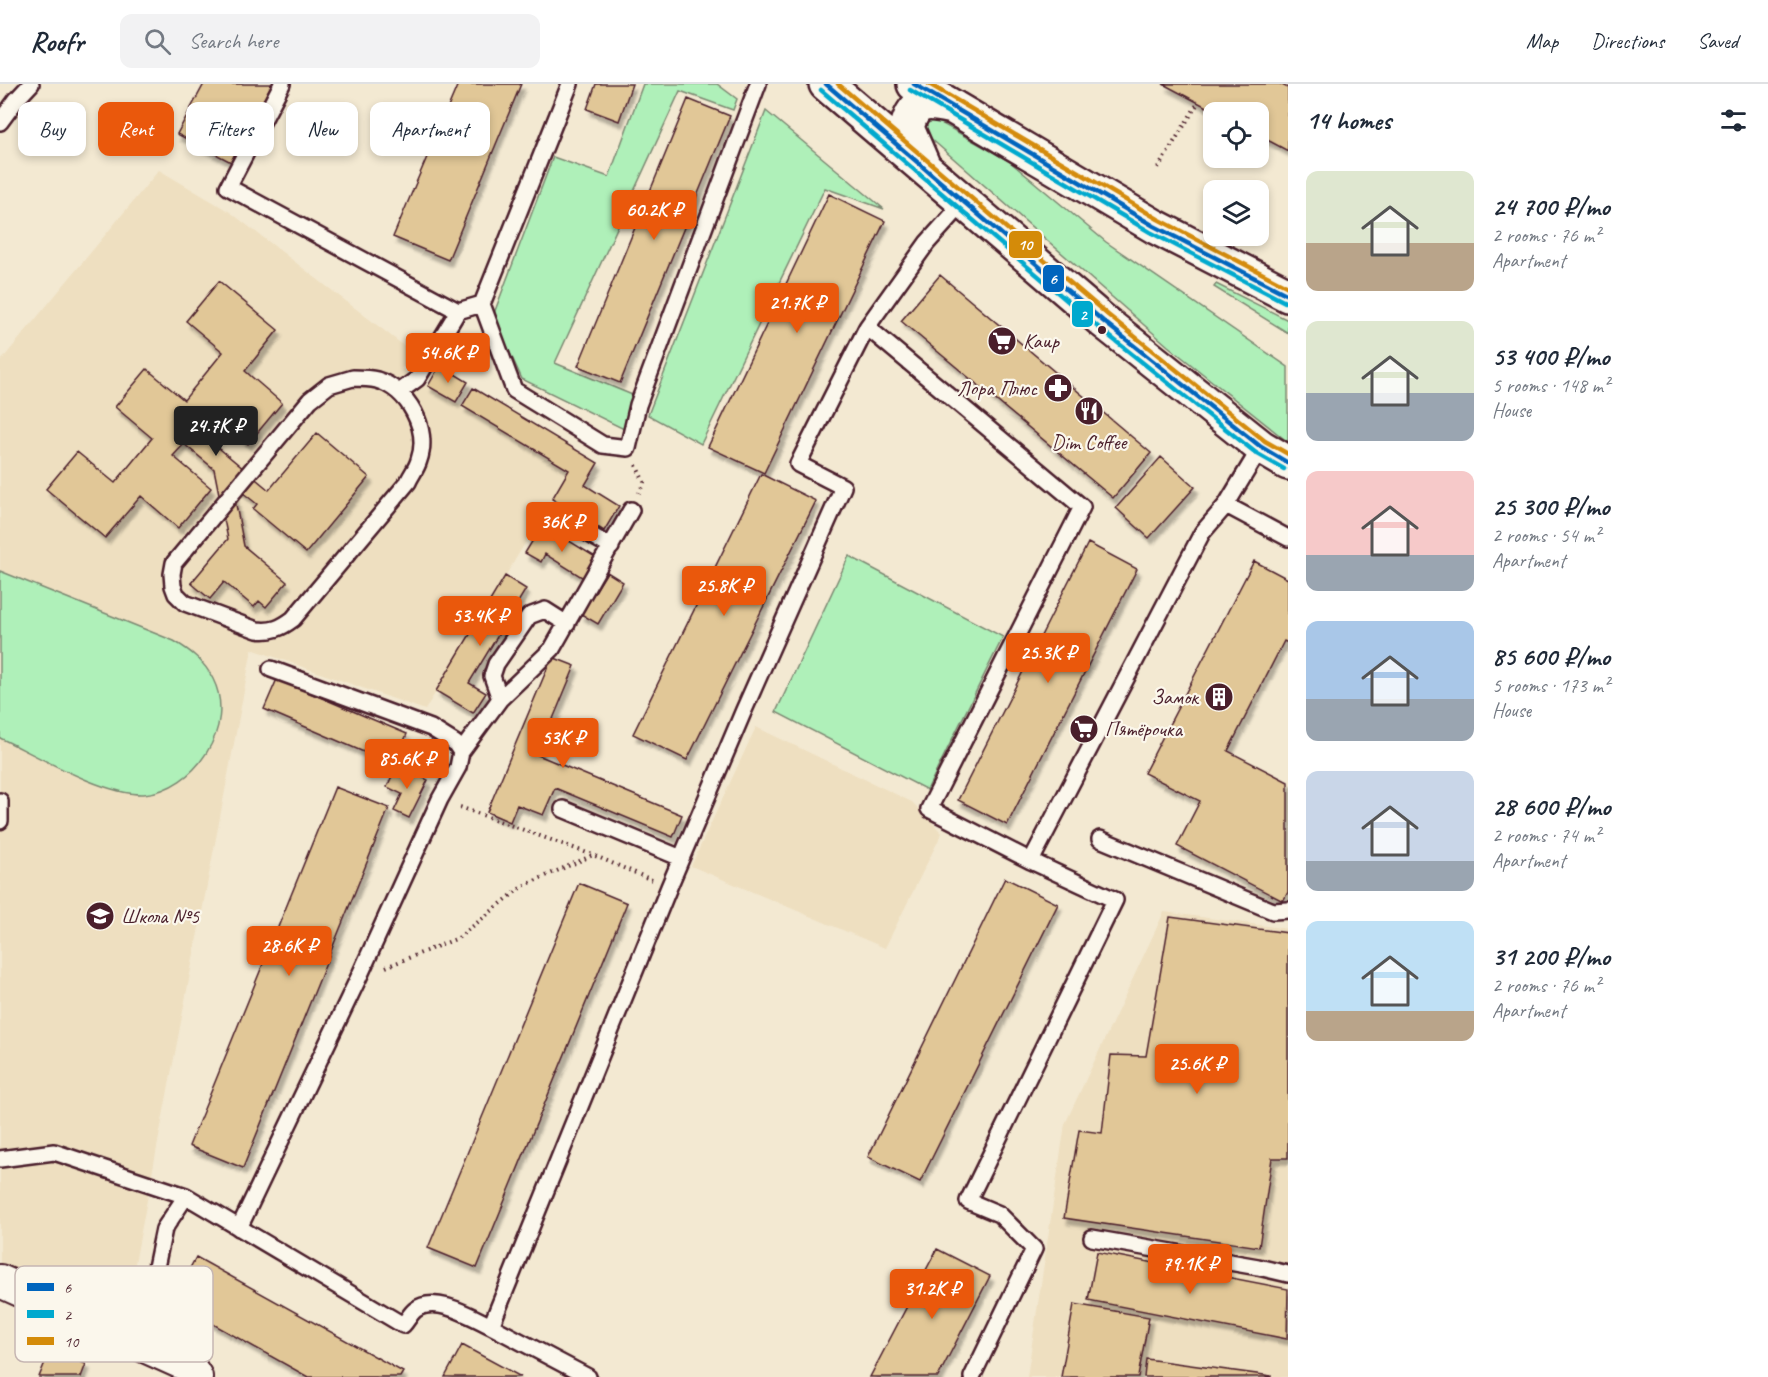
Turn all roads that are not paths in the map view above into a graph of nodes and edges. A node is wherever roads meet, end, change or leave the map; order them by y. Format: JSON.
{"nodes":[{"id":1,"x":32,"y":84,"type":"edge"},
{"id":2,"x":282,"y":84,"type":"edge"},
{"id":3,"x":570,"y":84,"type":"edge"},
{"id":4,"x":758,"y":84,"type":"edge"},
{"id":5,"x":826,"y":84,"type":"edge"},
{"id":6,"x":914,"y":84,"type":"edge"},
{"id":7,"x":954,"y":107,"type":"junction"},
{"id":8,"x":0,"y":122,"type":"edge"},
{"id":9,"x":923,"y":167,"type":"junction"},
{"id":10,"x":964,"y":202,"type":"junction"},
{"id":11,"x":1288,"y":295,"type":"edge"},
{"id":12,"x":482,"y":304,"type":"junction"},
{"id":13,"x":458,"y":311,"type":"junction"},
{"id":14,"x":867,"y":327,"type":"junction"},
{"id":15,"x":399,"y":392,"type":"junction"},
{"id":16,"x":1279,"y":456,"type":"edge"},
{"id":17,"x":1226,"y":505,"type":"junction"},
{"id":18,"x":631,"y":510,"type":"road end"},
{"id":19,"x":555,"y":514,"type":"dead end"},
{"id":20,"x":1288,"y":538,"type":"edge"},
{"id":21,"x":611,"y":547,"type":"junction"},
{"id":22,"x":567,"y":624,"type":"junction"},
{"id":23,"x":271,"y":669,"type":"dead end"},
{"id":24,"x":500,"y":699,"type":"junction"},
{"id":25,"x":461,"y":752,"type":"junction"},
{"id":26,"x":0,"y":801,"type":"edge"},
{"id":27,"x":563,"y":809,"type":"dead end"},
{"id":28,"x":0,"y":821,"type":"edge"},
{"id":29,"x":1100,"y":839,"type":"dead end"},
{"id":30,"x":681,"y":858,"type":"junction"},
{"id":31,"x":1031,"y":861,"type":"junction"},
{"id":32,"x":1288,"y":910,"type":"edge"},
{"id":33,"x":0,"y":1159,"type":"edge"},
{"id":34,"x":186,"y":1196,"type":"junction"},
{"id":35,"x":239,"y":1228,"type":"junction"},
{"id":36,"x":1092,"y":1238,"type":"dead end"},
{"id":37,"x":156,"y":1266,"type":"edge"},
{"id":38,"x":1288,"y":1274,"type":"edge"},
{"id":39,"x":0,"y":1281,"type":"edge"},
{"id":40,"x":15,"y":1288,"type":"edge"},
{"id":41,"x":491,"y":1326,"type":"junction"},
{"id":42,"x":180,"y":1362,"type":"edge"},
{"id":43,"x":196,"y":1377,"type":"edge"},
{"id":44,"x":588,"y":1377,"type":"edge"},
{"id":45,"x":972,"y":1377,"type":"edge"}],
"edges":[{"from":1,"to":8,"type":"lane"},
{"from":2,"to":13,"type":"lane"},
{"from":3,"to":12,"type":"lane"},
{"from":4,"to":12,"type":"lane"},
{"from":5,"to":9,"type":"main road"},
{"from":6,"to":7,"type":"main road"},
{"from":7,"to":9,"type":"main road"},
{"from":7,"to":11,"type":"main road"},
{"from":9,"to":10,"type":"main road"},
{"from":10,"to":14,"type":"lane"},
{"from":10,"to":16,"type":"main road"},
{"from":12,"to":13,"type":"lane"},
{"from":13,"to":15,"type":"lane"},
{"from":14,"to":30,"type":"lane"},
{"from":14,"to":31,"type":"lane"},
{"from":15,"to":15,"type":"lane"},
{"from":16,"to":17,"type":"lane"},
{"from":17,"to":20,"type":"lane"},
{"from":17,"to":31,"type":"lane"},
{"from":18,"to":21,"type":"lane"},
{"from":19,"to":21,"type":"lane"},
{"from":21,"to":22,"type":"lane"},
{"from":22,"to":24,"type":"lane"},
{"from":22,"to":24,"type":"lane"},
{"from":23,"to":25,"type":"lane"},
{"from":24,"to":25,"type":"lane"},
{"from":25,"to":35,"type":"lane"},
{"from":26,"to":28,"type":"lane"},
{"from":27,"to":30,"type":"lane"},
{"from":29,"to":32,"type":"lane"},
{"from":30,"to":41,"type":"lane"},
{"from":31,"to":45,"type":"lane"},
{"from":33,"to":34,"type":"lane"},
{"from":34,"to":35,"type":"lane"},
{"from":34,"to":37,"type":"lane"},
{"from":35,"to":41,"type":"lane"},
{"from":36,"to":38,"type":"lane"},
{"from":39,"to":40,"type":"street"},
{"from":41,"to":44,"type":"lane"},
{"from":42,"to":43,"type":"street"}]}
